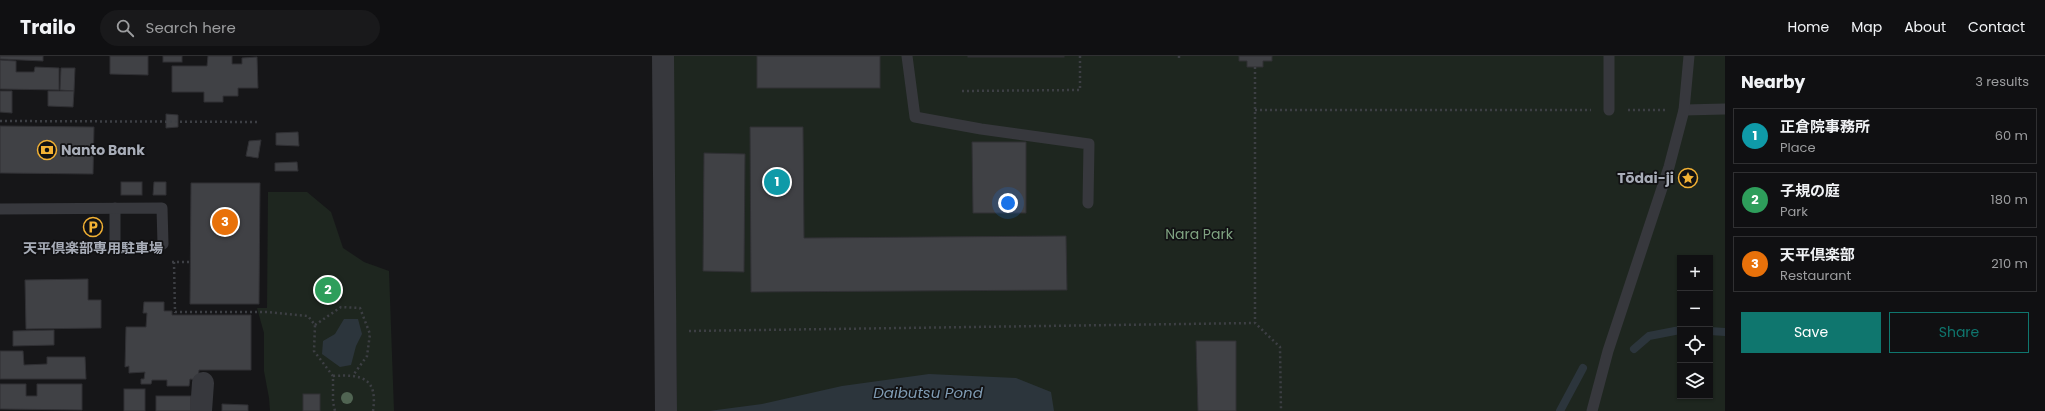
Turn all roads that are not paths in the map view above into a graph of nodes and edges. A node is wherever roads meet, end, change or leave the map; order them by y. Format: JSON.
{"nodes":[{"id":1,"x":663,"y":56,"type":"edge"},
{"id":2,"x":907,"y":56,"type":"edge"},
{"id":3,"x":1610,"y":56,"type":"edge"},
{"id":4,"x":1689,"y":56,"type":"edge"},
{"id":5,"x":1725,"y":109,"type":"edge"},
{"id":6,"x":1609,"y":110,"type":"road end"},
{"id":7,"x":1684,"y":110,"type":"junction"},
{"id":8,"x":1088,"y":203,"type":"dead end"},
{"id":9,"x":115,"y":208,"type":"junction"},
{"id":10,"x":0,"y":209,"type":"edge"},
{"id":11,"x":115,"y":244,"type":"dead end"},
{"id":12,"x":163,"y":244,"type":"dead end"},
{"id":13,"x":203,"y":383,"type":"dead end"},
{"id":14,"x":201,"y":411,"type":"edge"},
{"id":15,"x":666,"y":411,"type":"edge"},
{"id":16,"x":1592,"y":411,"type":"edge"}],
"edges":[{"from":1,"to":15,"type":"street"},
{"from":2,"to":8,"type":"lane"},
{"from":3,"to":6,"type":"lane"},
{"from":4,"to":7,"type":"lane"},
{"from":5,"to":7,"type":"lane"},
{"from":7,"to":16,"type":"lane"},
{"from":9,"to":10,"type":"lane"},
{"from":9,"to":11,"type":"lane"},
{"from":9,"to":12,"type":"lane"},
{"from":13,"to":14,"type":"street"}]}
